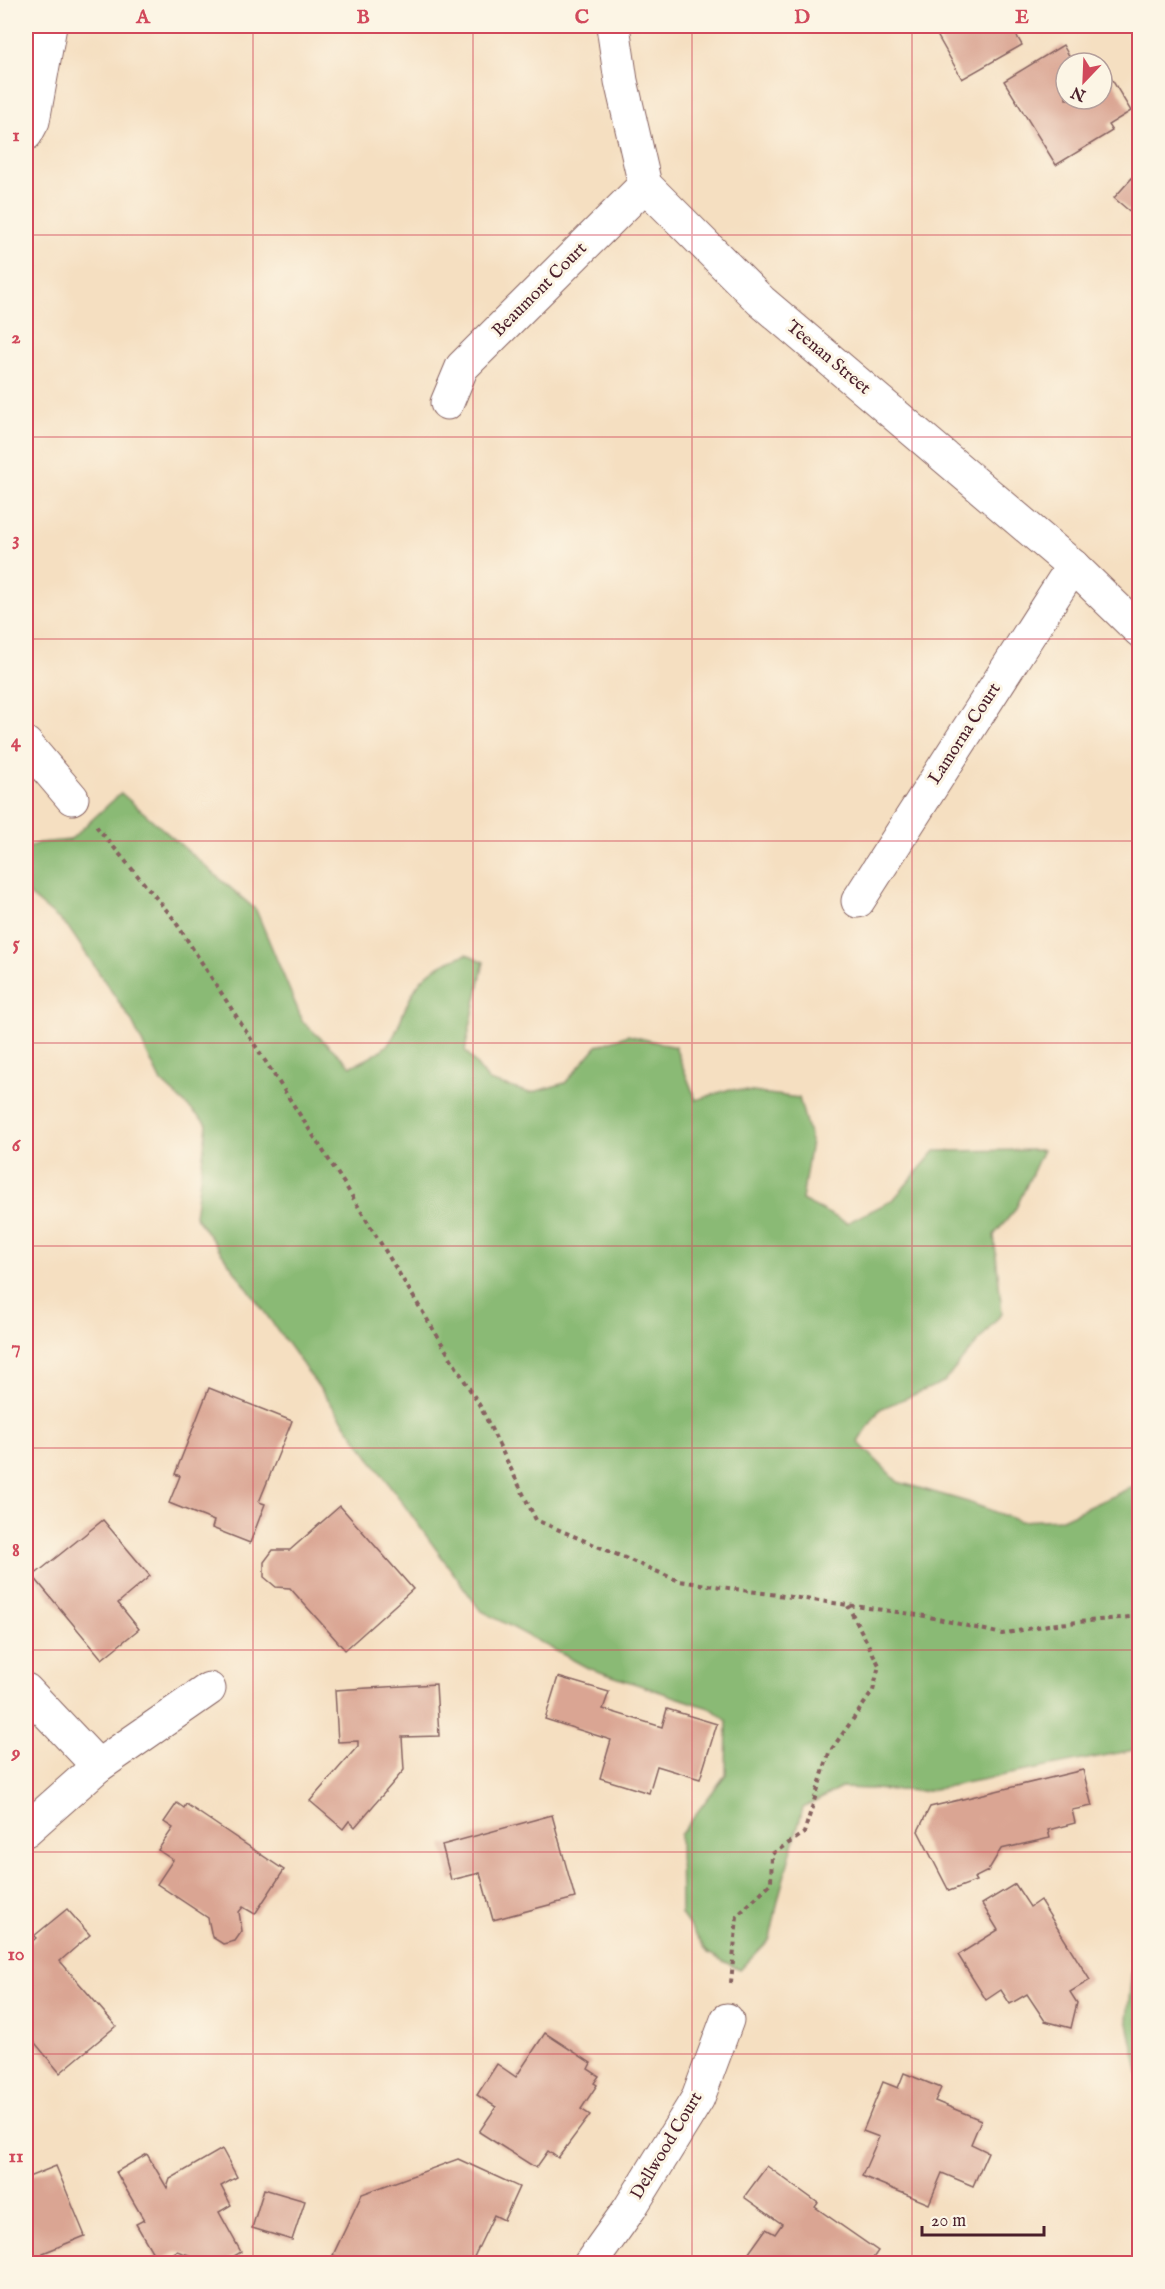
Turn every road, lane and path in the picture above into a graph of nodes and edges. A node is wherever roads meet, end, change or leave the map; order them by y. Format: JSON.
{"nodes":[{"id":1,"x":50,"y":26,"type":"edge"},
{"id":2,"x":613,"y":26,"type":"edge"},
{"id":3,"x":26,"y":134,"type":"edge"},
{"id":4,"x":645,"y":185,"type":"junction"},
{"id":5,"x":447,"y":403,"type":"dead end"},
{"id":6,"x":1073,"y":566,"type":"junction"},
{"id":7,"x":1140,"y":631,"type":"edge"},
{"id":8,"x":26,"y":744,"type":"edge"},
{"id":9,"x":72,"y":798,"type":"dead end"},
{"id":10,"x":95,"y":824,"type":"dead end"},
{"id":11,"x":858,"y":901,"type":"dead end"},
{"id":12,"x":848,"y":1605,"type":"junction"},
{"id":13,"x":1140,"y":1616,"type":"edge"},
{"id":14,"x":209,"y":1689,"type":"dead end"},
{"id":15,"x":26,"y":1690,"type":"edge"},
{"id":16,"x":98,"y":1766,"type":"junction"},
{"id":17,"x":26,"y":1830,"type":"edge"},
{"id":18,"x":727,"y":2020,"type":"joint"},
{"id":19,"x":590,"y":2264,"type":"edge"}],
"edges":[{"from":1,"to":3,"type":"street"},
{"from":2,"to":4,"type":"street"},
{"from":4,"to":5,"type":"street","name":"Beaumont Court"},
{"from":4,"to":6,"type":"street","name":"Teenan Street"},
{"from":6,"to":7,"type":"street","name":"Teenan Street"},
{"from":6,"to":11,"type":"street","name":"Lamorna Court"},
{"from":8,"to":9,"type":"street"},
{"from":10,"to":12,"type":"path"},
{"from":12,"to":13,"type":"path"},
{"from":12,"to":18,"type":"path"},
{"from":14,"to":16,"type":"street"},
{"from":15,"to":16,"type":"street"},
{"from":16,"to":17,"type":"street"},
{"from":18,"to":19,"type":"street","name":"Dellwood Court"}]}
